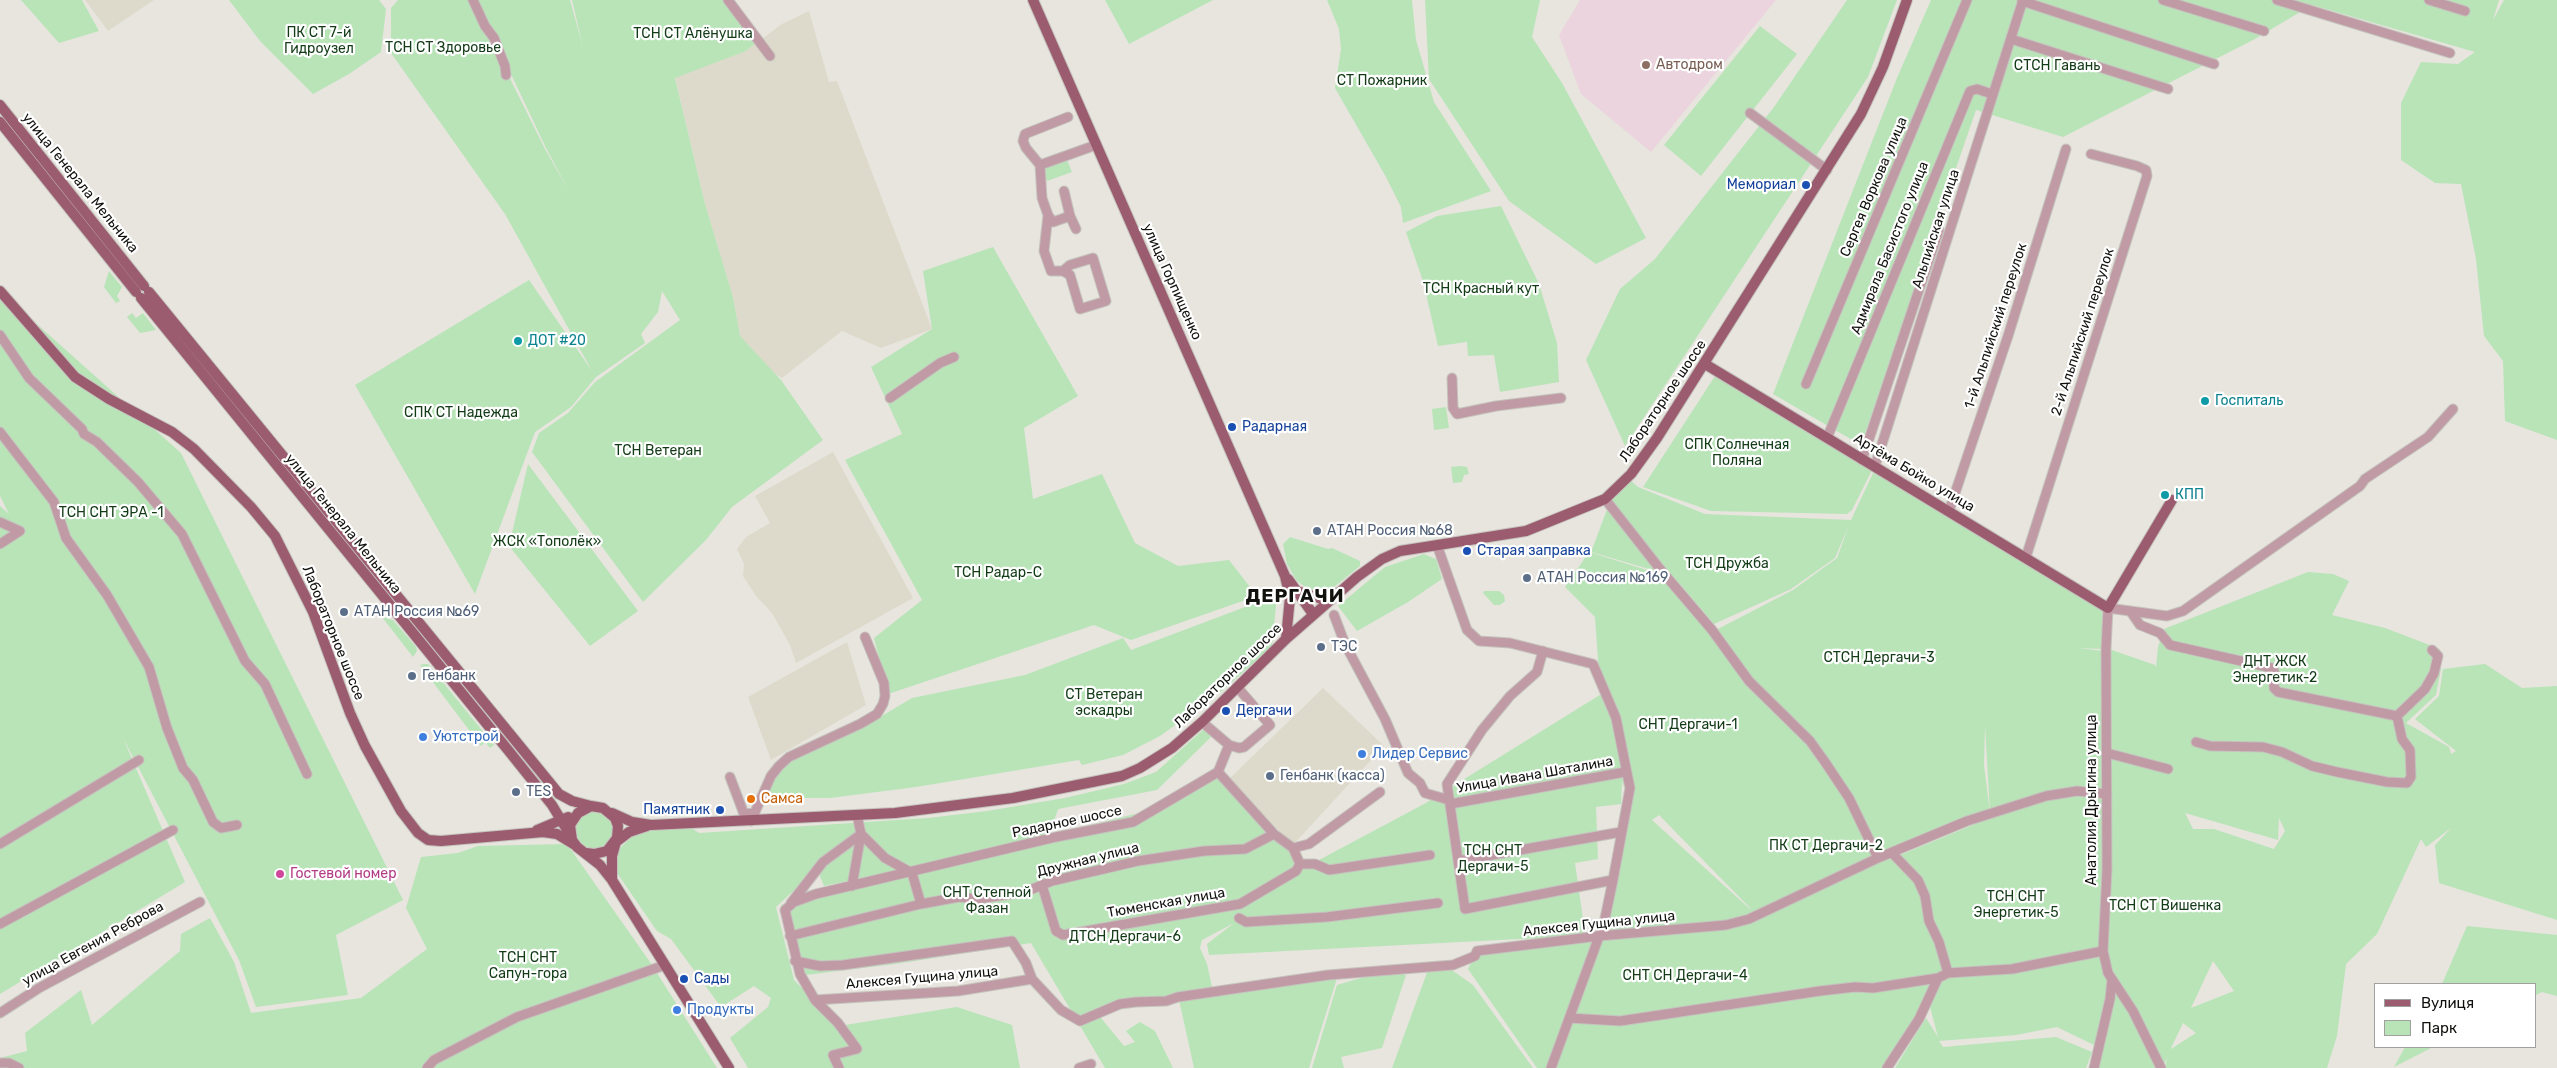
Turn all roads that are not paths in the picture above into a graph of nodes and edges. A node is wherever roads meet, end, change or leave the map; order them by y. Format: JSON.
{"nodes":[{"id":1,"x":473,"y":0,"type":"edge"},
{"id":2,"x":1033,"y":0,"type":"edge"},
{"id":3,"x":1907,"y":0,"type":"edge"},
{"id":4,"x":1967,"y":0,"type":"edge"},
{"id":5,"x":2163,"y":0,"type":"edge"},
{"id":6,"x":2280,"y":0,"type":"edge"},
{"id":7,"x":2429,"y":0,"type":"edge"},
{"id":8,"x":2022,"y":1,"type":"edge"},
{"id":9,"x":729,"y":2,"type":"edge"},
{"id":10,"x":2465,"y":11,"type":"dead end"},
{"id":11,"x":2264,"y":31,"type":"dead end"},
{"id":12,"x":2011,"y":39,"type":"junction"},
{"id":13,"x":2450,"y":53,"type":"dead end"},
{"id":14,"x":770,"y":56,"type":"dead end"},
{"id":15,"x":2214,"y":64,"type":"dead end"},
{"id":16,"x":506,"y":75,"type":"dead end"},
{"id":17,"x":2168,"y":89,"type":"dead end"},
{"id":18,"x":1992,"y":94,"type":"junction"},
{"id":19,"x":0,"y":105,"type":"edge"},
{"id":20,"x":1750,"y":113,"type":"dead end"},
{"id":21,"x":1068,"y":117,"type":"dead end"},
{"id":22,"x":0,"y":122,"type":"edge"},
{"id":23,"x":1096,"y":145,"type":"junction"},
{"id":24,"x":2066,"y":149,"type":"dead end"},
{"id":25,"x":2091,"y":154,"type":"dead end"},
{"id":26,"x":1040,"y":165,"type":"junction"},
{"id":27,"x":1827,"y":170,"type":"junction"},
{"id":28,"x":1064,"y":190,"type":"dead end"},
{"id":29,"x":1048,"y":215,"type":"junction"},
{"id":30,"x":1070,"y":216,"type":"junction"},
{"id":31,"x":1076,"y":229,"type":"dead end"},
{"id":32,"x":1939,"y":230,"type":"dead end"},
{"id":33,"x":1063,"y":271,"type":"junction"},
{"id":34,"x":0,"y":291,"type":"edge"},
{"id":35,"x":142,"y":291,"type":"junction"},
{"id":36,"x":0,"y":335,"type":"edge"},
{"id":37,"x":954,"y":358,"type":"dead end"},
{"id":38,"x":1705,"y":364,"type":"junction"},
{"id":39,"x":1452,"y":378,"type":"dead end"},
{"id":40,"x":1806,"y":384,"type":"dead end"},
{"id":41,"x":890,"y":398,"type":"dead end"},
{"id":42,"x":1560,"y":398,"type":"dead end"},
{"id":43,"x":2453,"y":408,"type":"dead end"},
{"id":44,"x":0,"y":432,"type":"edge"},
{"id":45,"x":1827,"y":438,"type":"junction"},
{"id":46,"x":1862,"y":460,"type":"junction"},
{"id":47,"x":1875,"y":466,"type":"junction"},
{"id":48,"x":1605,"y":499,"type":"junction"},
{"id":49,"x":2172,"y":500,"type":"dead end"},
{"id":50,"x":1949,"y":511,"type":"junction"},
{"id":51,"x":0,"y":522,"type":"edge"},
{"id":52,"x":0,"y":544,"type":"edge"},
{"id":53,"x":1437,"y":545,"type":"junction"},
{"id":54,"x":2026,"y":557,"type":"junction"},
{"id":55,"x":1340,"y":592,"type":"junction"},
{"id":56,"x":1294,"y":594,"type":"junction"},
{"id":57,"x":2108,"y":608,"type":"junction"},
{"id":58,"x":1293,"y":610,"type":"junction"},
{"id":59,"x":2130,"y":612,"type":"junction"},
{"id":60,"x":1309,"y":614,"type":"junction"},
{"id":61,"x":1334,"y":615,"type":"dead end"},
{"id":62,"x":865,"y":637,"type":"dead end"},
{"id":63,"x":1286,"y":639,"type":"junction"},
{"id":64,"x":2432,"y":650,"type":"dead end"},
{"id":65,"x":1543,"y":651,"type":"junction"},
{"id":66,"x":1238,"y":688,"type":"junction"},
{"id":67,"x":2397,"y":716,"type":"junction"},
{"id":68,"x":1202,"y":722,"type":"junction"},
{"id":69,"x":2196,"y":742,"type":"dead end"},
{"id":70,"x":1229,"y":745,"type":"junction"},
{"id":71,"x":2107,"y":753,"type":"junction"},
{"id":72,"x":139,"y":760,"type":"dead end"},
{"id":73,"x":2168,"y":769,"type":"dead end"},
{"id":74,"x":1218,"y":772,"type":"junction"},
{"id":75,"x":1625,"y":772,"type":"junction"},
{"id":76,"x":306,"y":774,"type":"dead end"},
{"id":77,"x":730,"y":777,"type":"dead end"},
{"id":78,"x":1380,"y":792,"type":"dead end"},
{"id":79,"x":2107,"y":794,"type":"junction"},
{"id":80,"x":1450,"y":802,"type":"junction"},
{"id":81,"x":552,"y":805,"type":"junction"},
{"id":82,"x":591,"y":806,"type":"junction"},
{"id":83,"x":578,"y":813,"type":"junction"},
{"id":84,"x":612,"y":813,"type":"junction"},
{"id":85,"x":857,"y":815,"type":"junction"},
{"id":86,"x":753,"y":817,"type":"junction"},
{"id":87,"x":562,"y":820,"type":"junction"},
{"id":88,"x":237,"y":824,"type":"dead end"},
{"id":89,"x":651,"y":825,"type":"junction"},
{"id":90,"x":173,"y":830,"type":"dead end"},
{"id":91,"x":536,"y":830,"type":"junction"},
{"id":92,"x":1621,"y":832,"type":"junction"},
{"id":93,"x":860,"y":834,"type":"junction"},
{"id":94,"x":1274,"y":834,"type":"junction"},
{"id":95,"x":570,"y":835,"type":"junction"},
{"id":96,"x":616,"y":842,"type":"junction"},
{"id":97,"x":0,"y":844,"type":"edge"},
{"id":98,"x":575,"y":845,"type":"junction"},
{"id":99,"x":1293,"y":848,"type":"junction"},
{"id":100,"x":586,"y":853,"type":"junction"},
{"id":101,"x":1892,"y":853,"type":"junction"},
{"id":102,"x":1430,"y":855,"type":"dead end"},
{"id":103,"x":1878,"y":858,"type":"junction"},
{"id":104,"x":1458,"y":861,"type":"junction"},
{"id":105,"x":1300,"y":864,"type":"junction"},
{"id":106,"x":912,"y":872,"type":"junction"},
{"id":107,"x":612,"y":880,"type":"junction"},
{"id":108,"x":1613,"y":880,"type":"junction"},
{"id":109,"x":1042,"y":885,"type":"junction"},
{"id":110,"x":852,"y":886,"type":"junction"},
{"id":111,"x":200,"y":902,"type":"dead end"},
{"id":112,"x":1438,"y":903,"type":"dead end"},
{"id":113,"x":921,"y":904,"type":"junction"},
{"id":114,"x":790,"y":906,"type":"junction"},
{"id":115,"x":1239,"y":918,"type":"dead end"},
{"id":116,"x":0,"y":924,"type":"edge"},
{"id":117,"x":790,"y":936,"type":"junction"},
{"id":118,"x":1599,"y":936,"type":"junction"},
{"id":119,"x":2102,"y":951,"type":"junction"},
{"id":120,"x":795,"y":961,"type":"junction"},
{"id":121,"x":665,"y":965,"type":"junction"},
{"id":122,"x":1948,"y":974,"type":"junction"},
{"id":123,"x":1938,"y":978,"type":"junction"},
{"id":124,"x":1032,"y":979,"type":"junction"},
{"id":125,"x":2112,"y":979,"type":"junction"},
{"id":126,"x":815,"y":1000,"type":"junction"},
{"id":127,"x":0,"y":1013,"type":"edge"},
{"id":128,"x":1569,"y":1018,"type":"junction"},
{"id":129,"x":0,"y":1063,"type":"edge"},
{"id":130,"x":18,"y":1068,"type":"edge"},
{"id":131,"x":427,"y":1068,"type":"edge"},
{"id":132,"x":729,"y":1068,"type":"edge"},
{"id":133,"x":839,"y":1068,"type":"edge"},
{"id":134,"x":1551,"y":1068,"type":"edge"},
{"id":135,"x":1888,"y":1068,"type":"edge"},
{"id":136,"x":2094,"y":1068,"type":"edge"},
{"id":137,"x":2161,"y":1068,"type":"edge"}],
"edges":[{"from":1,"to":16,"type":"street"},
{"from":2,"to":23,"type":"main road","name":"улица Горпищенко"},
{"from":3,"to":27,"type":"main road","name":"Лабораторное шоссе"},
{"from":4,"to":40,"type":"street","name":"Сергея Воркова улица"},
{"from":5,"to":11,"type":"street"},
{"from":6,"to":13,"type":"street"},
{"from":7,"to":10,"type":"street"},
{"from":8,"to":12,"type":"street","name":"Альпийская улица"},
{"from":8,"to":15,"type":"street"},
{"from":9,"to":14,"type":"street"},
{"from":12,"to":17,"type":"street"},
{"from":12,"to":18,"type":"street","name":"Альпийская улица"},
{"from":18,"to":45,"type":"street","name":"Адмирала Басистого улица"},
{"from":18,"to":47,"type":"street","name":"Альпийская улица"},
{"from":19,"to":35,"type":"main road","name":"улица Генерала Мельника"},
{"from":20,"to":27,"type":"street"},
{"from":21,"to":26,"type":"street"},
{"from":22,"to":35,"type":"main road","name":"улица Генерала Мельника"},
{"from":23,"to":26,"type":"street"},
{"from":23,"to":56,"type":"main road","name":"улица Горпищенко"},
{"from":24,"to":50,"type":"street","name":"1-й Альпийский переулок"},
{"from":25,"to":54,"type":"street","name":"2-й Альпийский переулок"},
{"from":26,"to":29,"type":"street"},
{"from":27,"to":38,"type":"main road","name":"Лабораторное шоссе"},
{"from":28,"to":30,"type":"street"},
{"from":29,"to":30,"type":"street"},
{"from":29,"to":33,"type":"street"},
{"from":30,"to":31,"type":"street"},
{"from":32,"to":46,"type":"street"},
{"from":33,"to":33,"type":"street"},
{"from":34,"to":91,"type":"main road","name":"Лабораторное шоссе"},
{"from":35,"to":81,"type":"main road","name":"улица Генерала Мельника"},
{"from":35,"to":82,"type":"main road","name":"улица Генерала Мельника"},
{"from":36,"to":76,"type":"street"},
{"from":37,"to":41,"type":"street"},
{"from":38,"to":45,"type":"main road","name":"Артёма Бойко улица"},
{"from":38,"to":48,"type":"main road","name":"Лабораторное шоссе"},
{"from":39,"to":42,"type":"street"},
{"from":43,"to":59,"type":"street"},
{"from":44,"to":88,"type":"street"},
{"from":45,"to":46,"type":"main road","name":"Артёма Бойко улица"},
{"from":46,"to":47,"type":"main road","name":"Артёма Бойко улица"},
{"from":47,"to":50,"type":"main road","name":"Артёма Бойко улица"},
{"from":48,"to":53,"type":"main road","name":"Лабораторное шоссе"},
{"from":48,"to":103,"type":"street"},
{"from":49,"to":57,"type":"main road"},
{"from":50,"to":54,"type":"main road","name":"Артёма Бойко улица"},
{"from":51,"to":52,"type":"street"},
{"from":53,"to":55,"type":"main road","name":"Лабораторное шоссе"},
{"from":53,"to":65,"type":"street"},
{"from":54,"to":57,"type":"main road","name":"Артёма Бойко улица"},
{"from":55,"to":56,"type":"main road"},
{"from":55,"to":60,"type":"main road","name":"Лабораторное шоссе"},
{"from":56,"to":58,"type":"main road"},
{"from":56,"to":60,"type":"main road","name":"улица Горпищенко"},
{"from":56,"to":63,"type":"main road","name":"улица Горпищенко"},
{"from":57,"to":59,"type":"street"},
{"from":57,"to":71,"type":"street","name":"Анатолия Дрыгина улица"},
{"from":58,"to":60,"type":"main road"},
{"from":58,"to":60,"type":"main road"},
{"from":59,"to":67,"type":"street"},
{"from":60,"to":63,"type":"main road","name":"Лабораторное шоссе"},
{"from":61,"to":80,"type":"street"},
{"from":62,"to":86,"type":"street"},
{"from":63,"to":66,"type":"main road","name":"Лабораторное шоссе"},
{"from":64,"to":67,"type":"street"},
{"from":65,"to":75,"type":"street"},
{"from":65,"to":80,"type":"street"},
{"from":66,"to":68,"type":"main road","name":"Лабораторное шоссе"},
{"from":66,"to":70,"type":"street"},
{"from":67,"to":69,"type":"street"},
{"from":68,"to":70,"type":"street"},
{"from":68,"to":85,"type":"main road","name":"Лабораторное шоссе"},
{"from":70,"to":74,"type":"street"},
{"from":71,"to":73,"type":"street"},
{"from":71,"to":79,"type":"street","name":"Анатолия Дрыгина улица"},
{"from":72,"to":97,"type":"street"},
{"from":74,"to":94,"type":"street"},
{"from":74,"to":106,"type":"street","name":"Радарное шоссе"},
{"from":75,"to":80,"type":"street","name":"Улица Ивана Шаталина"},
{"from":75,"to":92,"type":"street"},
{"from":77,"to":86,"type":"street"},
{"from":78,"to":99,"type":"street"},
{"from":79,"to":101,"type":"street","name":"Алексея Гущина улица"},
{"from":79,"to":119,"type":"street","name":"Анатолия Дрыгина улица"},
{"from":80,"to":104,"type":"street"},
{"from":81,"to":87,"type":"main road","name":"улица Генерала Мельника"},
{"from":81,"to":91,"type":"main road"},
{"from":82,"to":83,"type":"main road"},
{"from":82,"to":84,"type":"main road"},
{"from":83,"to":87,"type":"main road","name":"Лабораторное шоссе"},
{"from":83,"to":95,"type":"main road"},
{"from":84,"to":89,"type":"main road","name":"Лабораторное шоссе"},
{"from":84,"to":96,"type":"main road"},
{"from":85,"to":86,"type":"main road","name":"Лабораторное шоссе"},
{"from":85,"to":93,"type":"street"},
{"from":86,"to":89,"type":"main road","name":"Лабораторное шоссе"},
{"from":87,"to":91,"type":"main road","name":"Лабораторное шоссе"},
{"from":87,"to":95,"type":"main road","name":"улица Генерала Мельника"},
{"from":89,"to":96,"type":"main road","name":"Лабораторное шоссе"},
{"from":90,"to":116,"type":"street"},
{"from":91,"to":98,"type":"main road","name":"Лабораторное шоссе"},
{"from":92,"to":104,"type":"street"},
{"from":92,"to":108,"type":"street"},
{"from":93,"to":106,"type":"street"},
{"from":93,"to":110,"type":"street"},
{"from":93,"to":114,"type":"street"},
{"from":94,"to":99,"type":"street"},
{"from":94,"to":109,"type":"street","name":"Дружная улица"},
{"from":95,"to":98,"type":"main road"},
{"from":96,"to":100,"type":"main road"},
{"from":96,"to":107,"type":"main road"},
{"from":98,"to":100,"type":"main road"},
{"from":99,"to":105,"type":"street"},
{"from":100,"to":107,"type":"main road"},
{"from":101,"to":103,"type":"street","name":"Алексея Гущина улица"},
{"from":101,"to":122,"type":"street"},
{"from":102,"to":105,"type":"street"},
{"from":103,"to":118,"type":"street","name":"Алексея Гущина улица"},
{"from":104,"to":108,"type":"street"},
{"from":105,"to":109,"type":"street","name":"Тюменская улица"},
{"from":106,"to":110,"type":"street","name":"Радарное шоссе"},
{"from":106,"to":113,"type":"street"},
{"from":107,"to":121,"type":"main road"},
{"from":108,"to":118,"type":"street"},
{"from":109,"to":113,"type":"street","name":"Дружная улица"},
{"from":110,"to":114,"type":"street","name":"Радарное шоссе"},
{"from":111,"to":127,"type":"street","name":"улица Евгения Реброва"},
{"from":112,"to":115,"type":"street"},
{"from":113,"to":117,"type":"street","name":"Дружная улица"},
{"from":114,"to":117,"type":"street"},
{"from":117,"to":120,"type":"street"},
{"from":118,"to":124,"type":"street","name":"Алексея Гущина улица"},
{"from":118,"to":128,"type":"street"},
{"from":119,"to":122,"type":"street"},
{"from":119,"to":125,"type":"street"},
{"from":120,"to":124,"type":"street"},
{"from":120,"to":126,"type":"street"},
{"from":121,"to":131,"type":"street"},
{"from":121,"to":132,"type":"main road"},
{"from":122,"to":123,"type":"street"},
{"from":123,"to":128,"type":"street"},
{"from":123,"to":135,"type":"street"},
{"from":124,"to":126,"type":"street","name":"Алексея Гущина улица"},
{"from":125,"to":136,"type":"street"},
{"from":125,"to":137,"type":"street"},
{"from":126,"to":133,"type":"street"},
{"from":128,"to":134,"type":"street"},
{"from":129,"to":130,"type":"street"}]}
